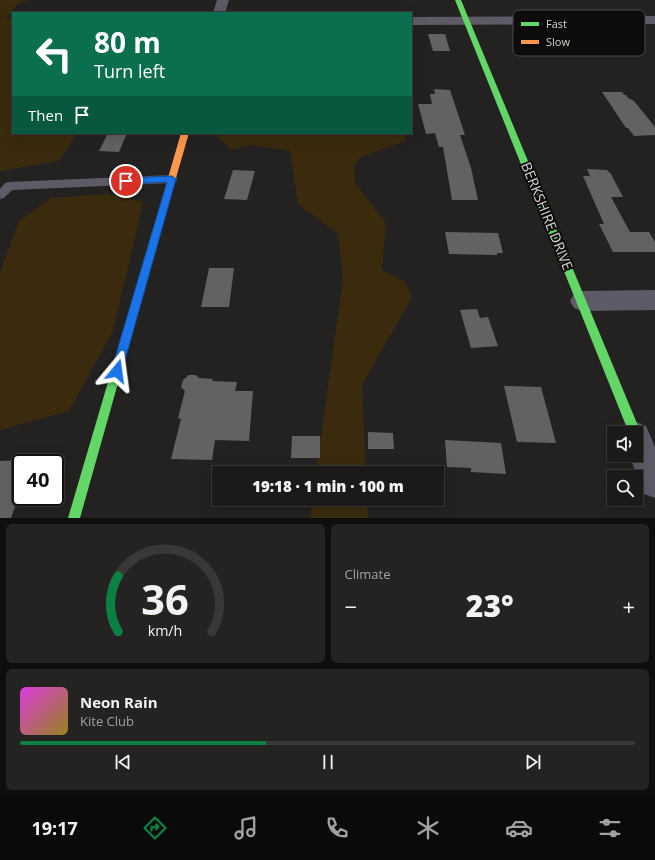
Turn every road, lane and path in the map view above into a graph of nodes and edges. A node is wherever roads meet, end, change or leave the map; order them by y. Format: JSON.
{"nodes":[{"id":1,"x":222,"y":0,"type":"edge"},
{"id":2,"x":458,"y":0,"type":"edge"},
{"id":3,"x":219,"y":12,"type":"edge"},
{"id":4,"x":645,"y":20,"type":"edge"},
{"id":5,"x":655,"y":20,"type":"edge"},
{"id":6,"x":412,"y":21,"type":"edge"},
{"id":7,"x":466,"y":21,"type":"junction"},
{"id":8,"x":513,"y":21,"type":"edge"},
{"id":9,"x":185,"y":134,"type":"edge"},
{"id":10,"x":172,"y":179,"type":"junction"},
{"id":11,"x":0,"y":195,"type":"edge"},
{"id":12,"x":655,"y":300,"type":"edge"},
{"id":13,"x":582,"y":301,"type":"junction"},
{"id":14,"x":632,"y":426,"type":"edge"},
{"id":15,"x":643,"y":453,"type":"edge"},
{"id":16,"x":655,"y":483,"type":"edge"},
{"id":17,"x":74,"y":518,"type":"edge"}],
"edges":[{"from":1,"to":3,"type":"street"},
{"from":2,"to":7,"type":"street","name":"BERKSHIRE DRIVE"},
{"from":4,"to":5,"type":"street"},
{"from":6,"to":7,"type":"street"},
{"from":7,"to":8,"type":"street"},
{"from":7,"to":13,"type":"street","name":"BERKSHIRE DRIVE"},
{"from":9,"to":10,"type":"street"},
{"from":10,"to":11,"type":"lane"},
{"from":10,"to":17,"type":"street"},
{"from":12,"to":13,"type":"street"},
{"from":13,"to":14,"type":"street","name":"BERKSHIRE DRIVE"},
{"from":15,"to":16,"type":"street"}]}
